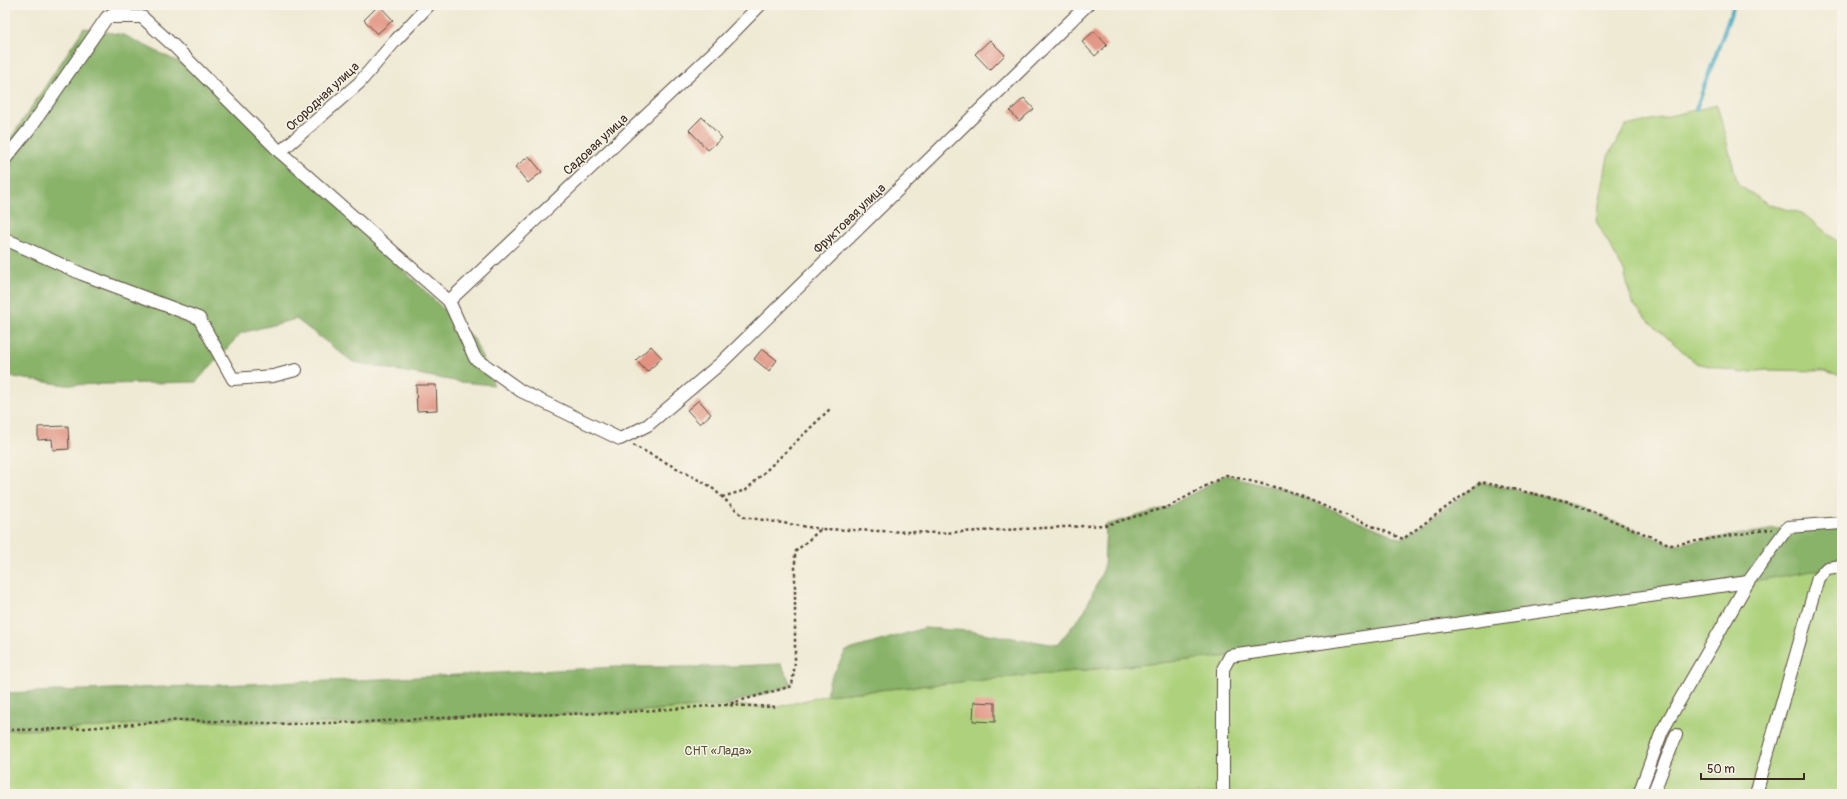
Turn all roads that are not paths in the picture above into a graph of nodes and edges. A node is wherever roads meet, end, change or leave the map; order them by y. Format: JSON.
{"nodes":[{"id":1,"x":129,"y":5,"type":"edge"},
{"id":2,"x":429,"y":5,"type":"edge"},
{"id":3,"x":760,"y":5,"type":"edge"},
{"id":4,"x":1088,"y":5,"type":"edge"},
{"id":5,"x":107,"y":17,"type":"junction"},
{"id":6,"x":280,"y":152,"type":"junction"},
{"id":7,"x":5,"y":159,"type":"edge"},
{"id":8,"x":5,"y":239,"type":"edge"},
{"id":9,"x":449,"y":301,"type":"junction"},
{"id":10,"x":296,"y":370,"type":"dead end"},
{"id":11,"x":1842,"y":523,"type":"edge"},
{"id":12,"x":1842,"y":566,"type":"edge"},
{"id":13,"x":1748,"y":582,"type":"junction"},
{"id":14,"x":1676,"y":735,"type":"dead end"},
{"id":15,"x":1223,"y":794,"type":"edge"},
{"id":16,"x":1639,"y":794,"type":"edge"},
{"id":17,"x":1653,"y":794,"type":"edge"},
{"id":18,"x":1756,"y":794,"type":"edge"}],
"edges":[{"from":1,"to":5,"type":"street"},
{"from":2,"to":6,"type":"street","name":"Огородная улица"},
{"from":3,"to":9,"type":"street","name":"Садовая улица"},
{"from":4,"to":9,"type":"street","name":"Фруктовая улица"},
{"from":5,"to":6,"type":"street"},
{"from":5,"to":7,"type":"street"},
{"from":6,"to":9,"type":"street"},
{"from":8,"to":10,"type":"street"},
{"from":11,"to":13,"type":"street"},
{"from":12,"to":18,"type":"street"},
{"from":13,"to":15,"type":"street"},
{"from":13,"to":16,"type":"street"},
{"from":14,"to":17,"type":"street"}]}
